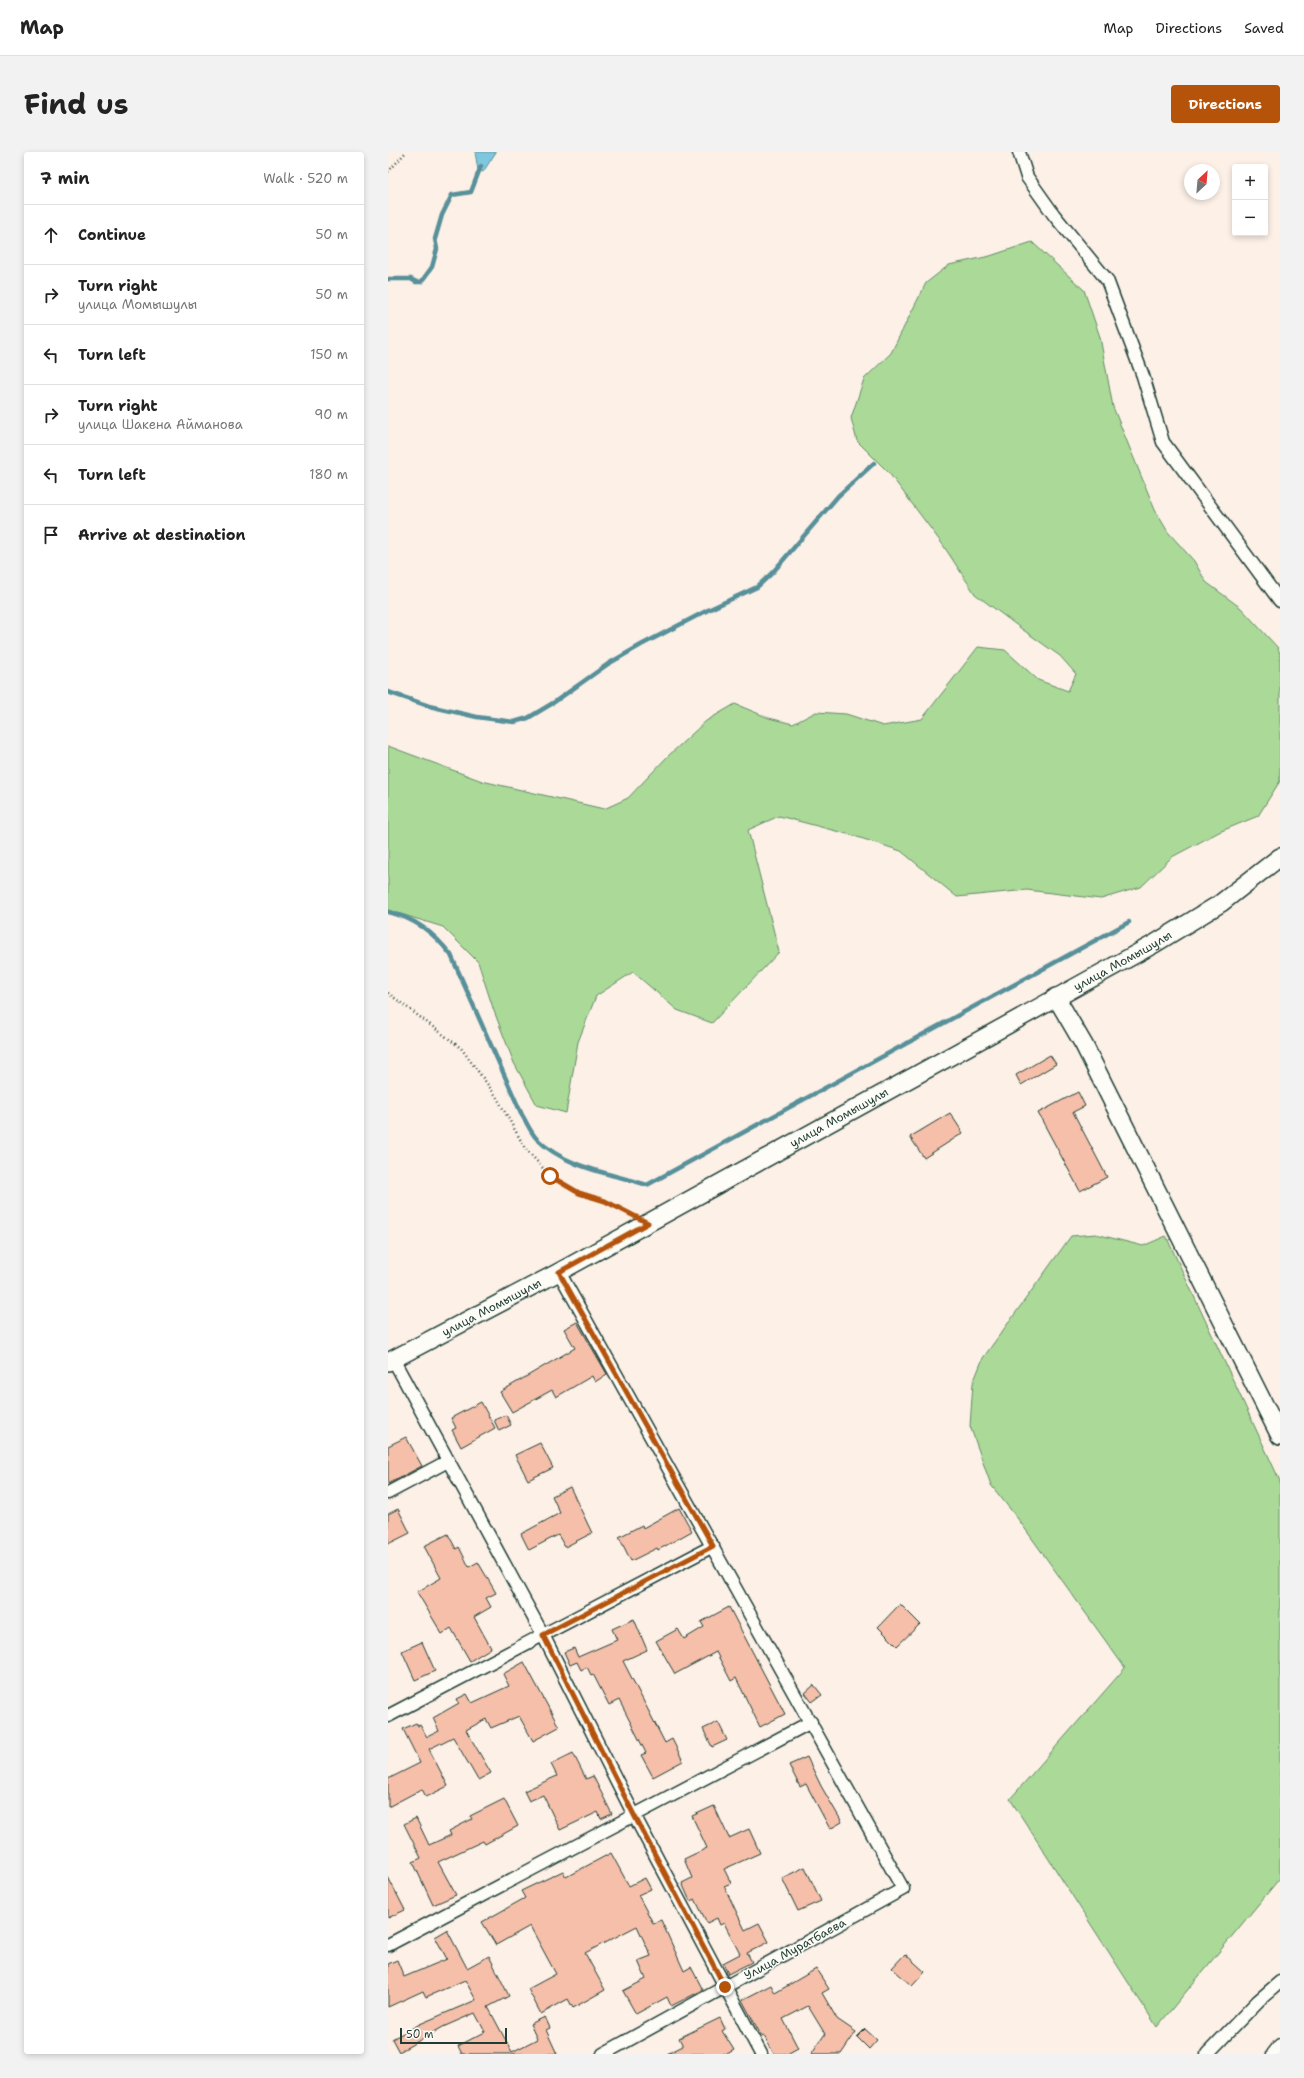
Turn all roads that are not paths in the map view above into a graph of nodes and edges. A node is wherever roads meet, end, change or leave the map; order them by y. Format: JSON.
{"nodes":[{"id":1,"x":1019,"y":152,"type":"edge"},
{"id":2,"x":1280,"y":601,"type":"edge"},
{"id":3,"x":1280,"y":857,"type":"edge"},
{"id":4,"x":1056,"y":998,"type":"junction"},
{"id":5,"x":559,"y":1272,"type":"junction"},
{"id":6,"x":391,"y":1361,"type":"edge"},
{"id":7,"x":1280,"y":1436,"type":"edge"},
{"id":8,"x":448,"y":1461,"type":"junction"},
{"id":9,"x":388,"y":1493,"type":"edge"},
{"id":10,"x":713,"y":1546,"type":"junction"},
{"id":11,"x":543,"y":1635,"type":"junction"},
{"id":12,"x":388,"y":1716,"type":"edge"},
{"id":13,"x":811,"y":1722,"type":"junction"},
{"id":14,"x":634,"y":1815,"type":"junction"},
{"id":15,"x":388,"y":1945,"type":"edge"},
{"id":16,"x":1280,"y":1982,"type":"edge"},
{"id":17,"x":725,"y":1987,"type":"junction"},
{"id":18,"x":1280,"y":2045,"type":"edge"},
{"id":19,"x":604,"y":2054,"type":"edge"},
{"id":20,"x":761,"y":2054,"type":"edge"},
{"id":21,"x":1207,"y":2054,"type":"edge"},
{"id":22,"x":1273,"y":2054,"type":"edge"}],
"edges":[{"from":1,"to":2,"type":"street"},
{"from":3,"to":4,"type":"street","name":"улица Момышулы"},
{"from":4,"to":5,"type":"street","name":"улица Момышулы"},
{"from":4,"to":7,"type":"street"},
{"from":5,"to":6,"type":"street","name":"улица Момышулы"},
{"from":5,"to":10,"type":"street"},
{"from":6,"to":8,"type":"street"},
{"from":8,"to":9,"type":"street"},
{"from":8,"to":11,"type":"street"},
{"from":10,"to":11,"type":"street"},
{"from":10,"to":13,"type":"street"},
{"from":11,"to":12,"type":"street"},
{"from":11,"to":14,"type":"street"},
{"from":13,"to":14,"type":"street"},
{"from":13,"to":17,"type":"street","name":"Улица Муратбаева"},
{"from":14,"to":15,"type":"street"},
{"from":14,"to":17,"type":"street"},
{"from":16,"to":21,"type":"street"},
{"from":17,"to":19,"type":"street","name":"Улица Муратбаева"},
{"from":17,"to":20,"type":"street"},
{"from":18,"to":22,"type":"street"}]}
